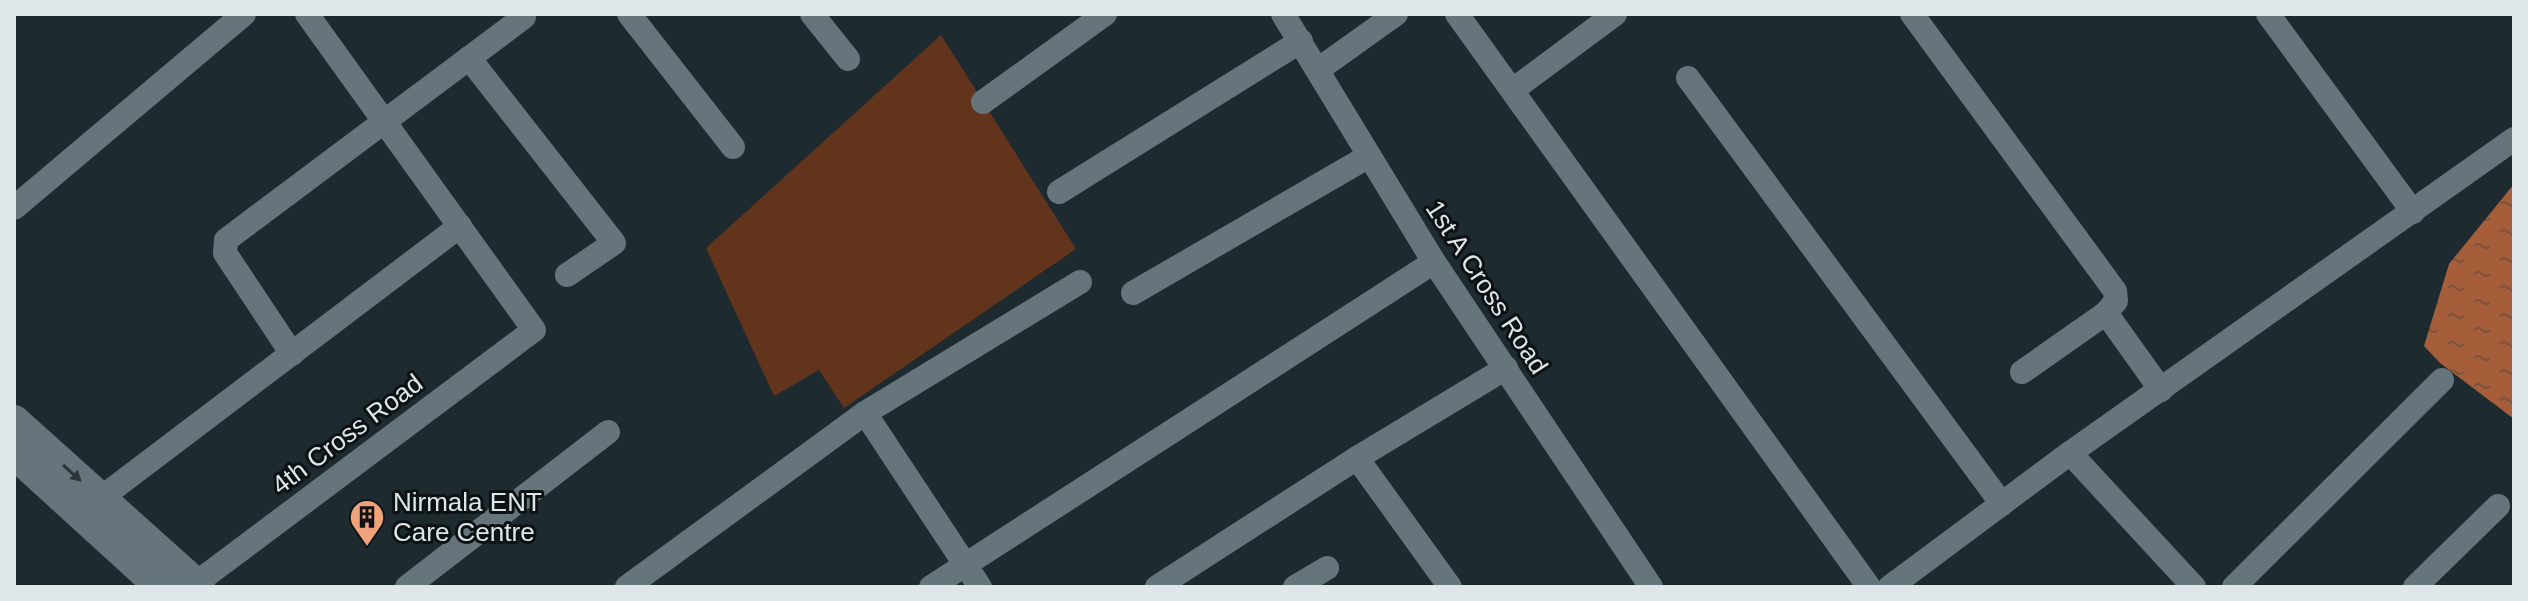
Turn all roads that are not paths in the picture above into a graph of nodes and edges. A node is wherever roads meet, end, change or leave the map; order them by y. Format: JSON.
{"nodes":[{"id":1,"x":244,"y":14,"type":"edge"},
{"id":2,"x":307,"y":14,"type":"edge"},
{"id":3,"x":522,"y":14,"type":"edge"},
{"id":4,"x":629,"y":14,"type":"edge"},
{"id":5,"x":812,"y":14,"type":"edge"},
{"id":6,"x":1105,"y":14,"type":"edge"},
{"id":7,"x":1283,"y":14,"type":"edge"},
{"id":8,"x":1396,"y":14,"type":"edge"},
{"id":9,"x":1457,"y":14,"type":"edge"},
{"id":10,"x":1615,"y":14,"type":"edge"},
{"id":11,"x":1912,"y":14,"type":"edge"},
{"id":12,"x":2268,"y":14,"type":"edge"},
{"id":13,"x":1301,"y":41,"type":"junction"},
{"id":14,"x":469,"y":58,"type":"junction"},
{"id":15,"x":848,"y":59,"type":"dead end"},
{"id":16,"x":1319,"y":69,"type":"junction"},
{"id":17,"x":1688,"y":78,"type":"dead end"},
{"id":18,"x":1514,"y":89,"type":"junction"},
{"id":19,"x":983,"y":102,"type":"dead end"},
{"id":20,"x":385,"y":123,"type":"junction"},
{"id":21,"x":2514,"y":139,"type":"edge"},
{"id":22,"x":733,"y":147,"type":"dead end"},
{"id":23,"x":1369,"y":156,"type":"junction"},
{"id":24,"x":1059,"y":192,"type":"dead end"},
{"id":25,"x":14,"y":208,"type":"edge"},
{"id":26,"x":2413,"y":212,"type":"junction"},
{"id":27,"x":460,"y":226,"type":"junction"},
{"id":28,"x":1434,"y":262,"type":"junction"},
{"id":29,"x":567,"y":275,"type":"dead end"},
{"id":30,"x":1080,"y":282,"type":"dead end"},
{"id":31,"x":1133,"y":293,"type":"dead end"},
{"id":32,"x":2106,"y":313,"type":"junction"},
{"id":33,"x":292,"y":354,"type":"junction"},
{"id":34,"x":1506,"y":368,"type":"junction"},
{"id":35,"x":2022,"y":372,"type":"dead end"},
{"id":36,"x":2442,"y":380,"type":"dead end"},
{"id":37,"x":2161,"y":390,"type":"junction"},
{"id":38,"x":865,"y":413,"type":"junction"},
{"id":39,"x":608,"y":432,"type":"dead end"},
{"id":40,"x":17,"y":438,"type":"edge"},
{"id":41,"x":2070,"y":453,"type":"junction"},
{"id":42,"x":1357,"y":458,"type":"junction"},
{"id":43,"x":2002,"y":504,"type":"junction"},
{"id":44,"x":91,"y":506,"type":"junction"},
{"id":45,"x":2498,"y":506,"type":"dead end"},
{"id":46,"x":966,"y":565,"type":"junction"},
{"id":47,"x":1327,"y":568,"type":"dead end"},
{"id":48,"x":1168,"y":584,"type":"edge"},
{"id":49,"x":197,"y":585,"type":"edge"},
{"id":50,"x":161,"y":587,"type":"edge"},
{"id":51,"x":407,"y":587,"type":"edge"},
{"id":52,"x":627,"y":587,"type":"edge"},
{"id":53,"x":931,"y":587,"type":"edge"},
{"id":54,"x":980,"y":587,"type":"edge"},
{"id":55,"x":1295,"y":587,"type":"edge"},
{"id":56,"x":1450,"y":587,"type":"edge"},
{"id":57,"x":1651,"y":587,"type":"edge"},
{"id":58,"x":1869,"y":587,"type":"edge"},
{"id":59,"x":1890,"y":587,"type":"edge"},
{"id":60,"x":2194,"y":587,"type":"edge"},
{"id":61,"x":2234,"y":587,"type":"edge"},
{"id":62,"x":2415,"y":587,"type":"edge"}],
"edges":[{"from":1,"to":25,"type":"street"},
{"from":2,"to":20,"type":"street"},
{"from":3,"to":14,"type":"street"},
{"from":4,"to":22,"type":"street"},
{"from":5,"to":15,"type":"street"},
{"from":6,"to":19,"type":"street"},
{"from":7,"to":13,"type":"street","name":"1st A Cross Road"},
{"from":8,"to":16,"type":"street"},
{"from":9,"to":18,"type":"street"},
{"from":10,"to":18,"type":"street"},
{"from":11,"to":32,"type":"street"},
{"from":12,"to":26,"type":"street"},
{"from":13,"to":16,"type":"street","name":"1st A Cross Road"},
{"from":13,"to":24,"type":"street"},
{"from":14,"to":20,"type":"street"},
{"from":14,"to":29,"type":"street"},
{"from":16,"to":23,"type":"street","name":"1st A Cross Road"},
{"from":17,"to":43,"type":"street"},
{"from":18,"to":58,"type":"street"},
{"from":20,"to":27,"type":"street"},
{"from":20,"to":33,"type":"street"},
{"from":21,"to":26,"type":"street"},
{"from":23,"to":28,"type":"street","name":"1st A Cross Road"},
{"from":23,"to":31,"type":"street"},
{"from":26,"to":37,"type":"street"},
{"from":27,"to":33,"type":"street"},
{"from":27,"to":49,"type":"street","name":"4th Cross Road"},
{"from":28,"to":34,"type":"street","name":"1st A Cross Road"},
{"from":28,"to":46,"type":"street"},
{"from":30,"to":38,"type":"street"},
{"from":32,"to":35,"type":"street"},
{"from":32,"to":37,"type":"street"},
{"from":33,"to":44,"type":"street"},
{"from":34,"to":42,"type":"street"},
{"from":34,"to":57,"type":"street","name":"1st A Cross Road"},
{"from":36,"to":61,"type":"street"},
{"from":37,"to":41,"type":"street"},
{"from":38,"to":46,"type":"street"},
{"from":38,"to":52,"type":"street"},
{"from":39,"to":51,"type":"street"},
{"from":40,"to":44,"type":"street"},
{"from":41,"to":43,"type":"street"},
{"from":41,"to":60,"type":"street"},
{"from":42,"to":48,"type":"street"},
{"from":42,"to":56,"type":"street"},
{"from":43,"to":59,"type":"street"},
{"from":44,"to":49,"type":"street"},
{"from":44,"to":50,"type":"street"},
{"from":45,"to":62,"type":"street"},
{"from":46,"to":53,"type":"street"},
{"from":46,"to":54,"type":"street"},
{"from":47,"to":55,"type":"street"}]}
